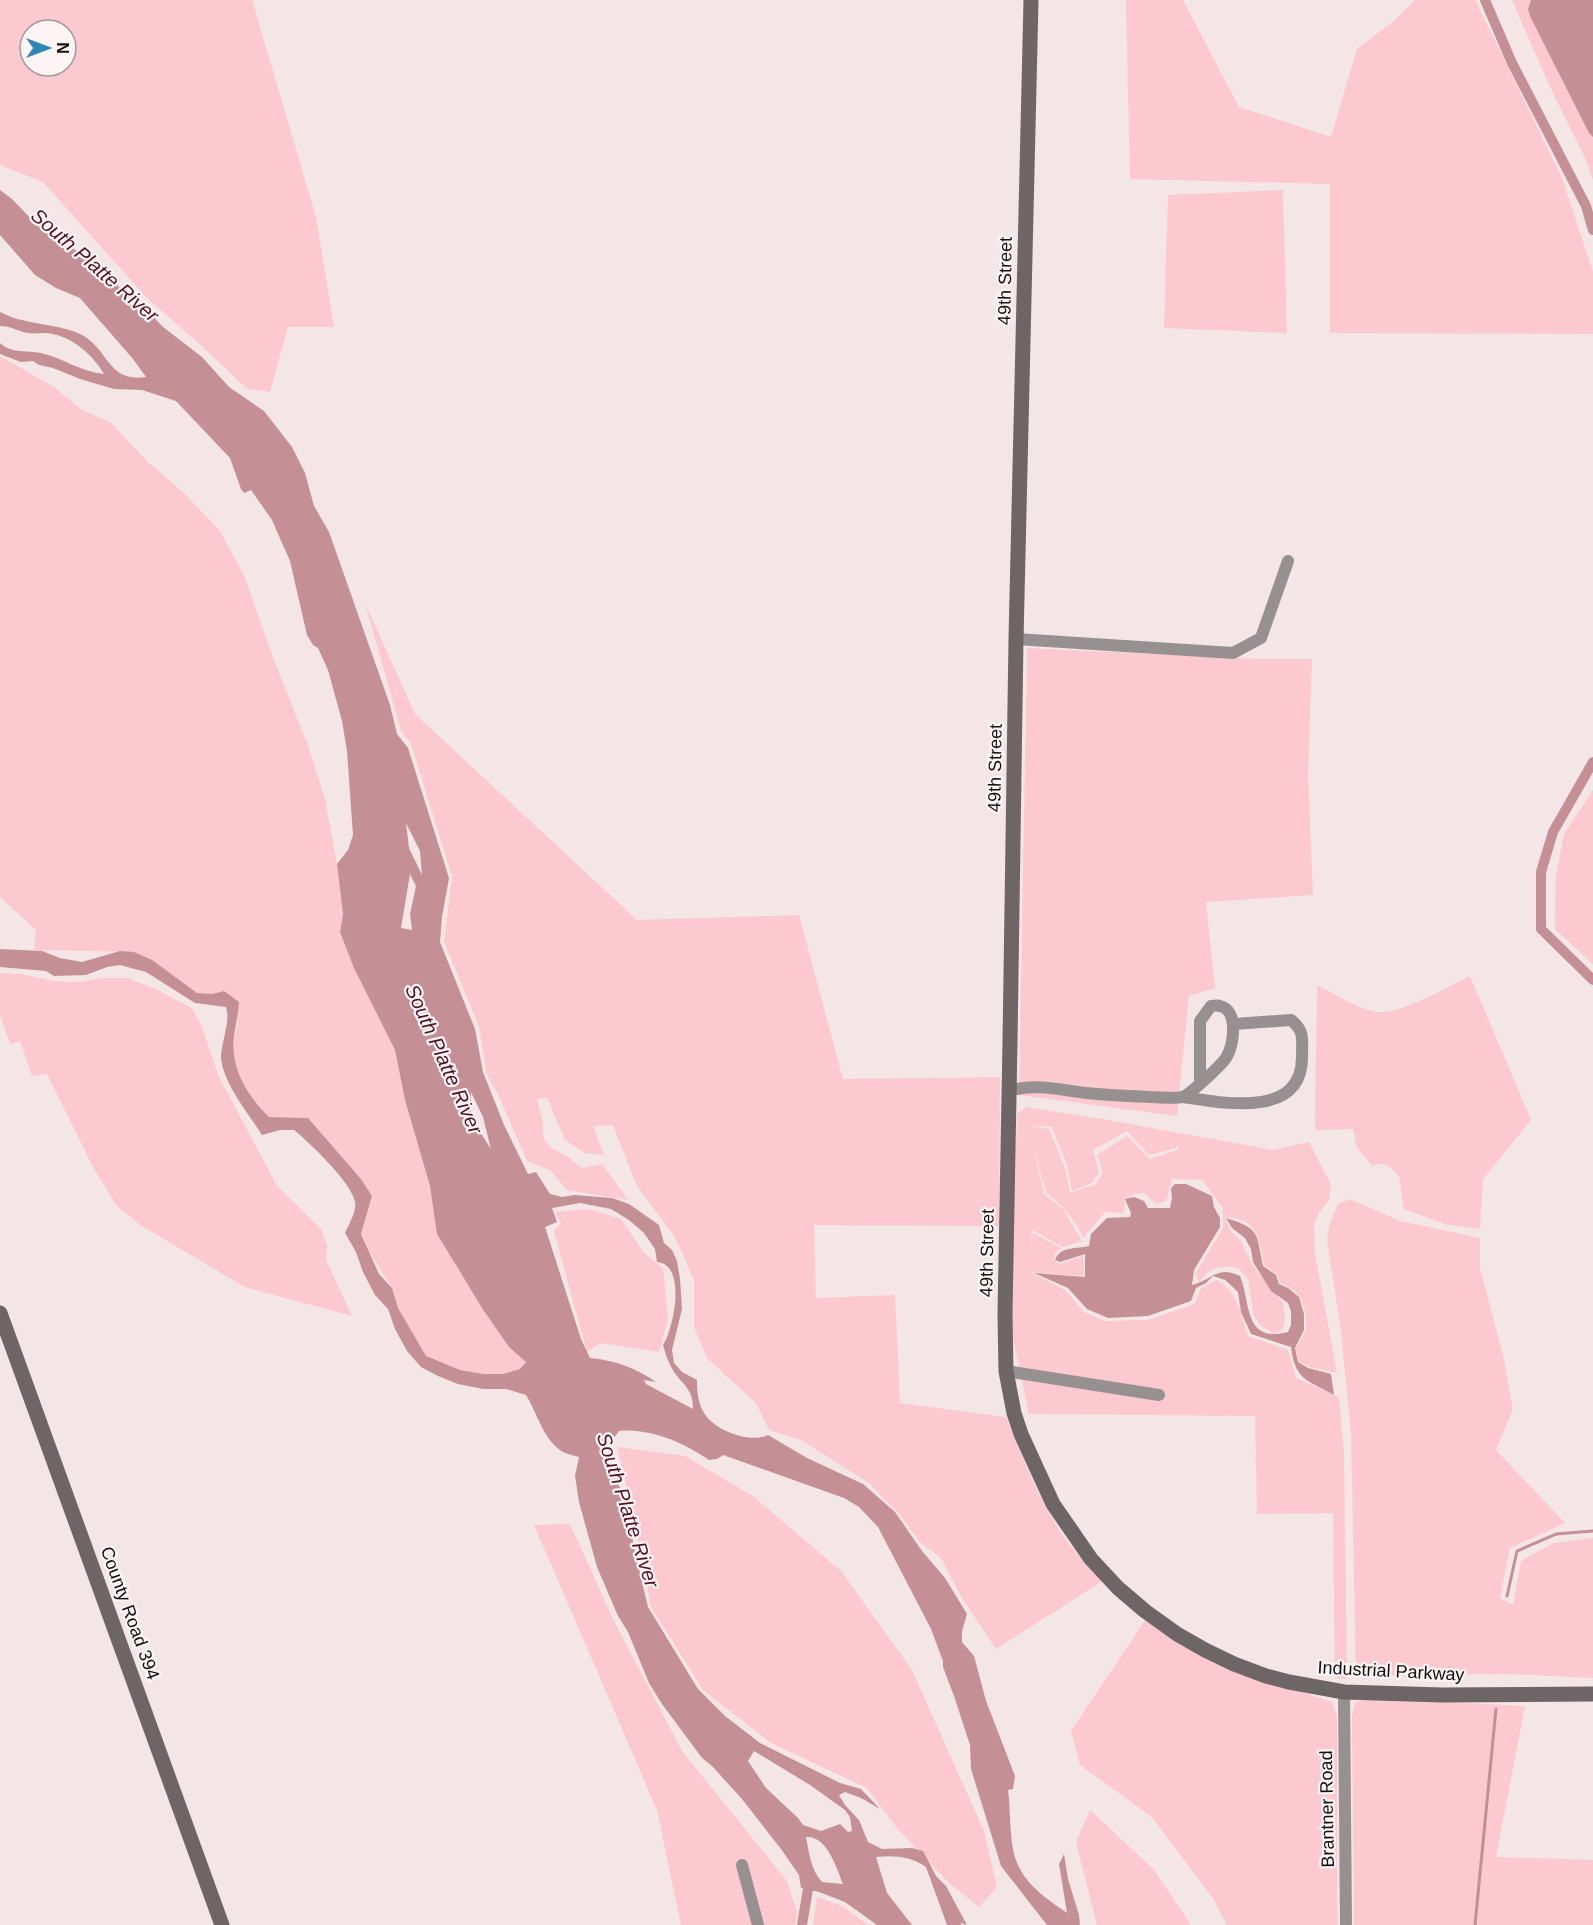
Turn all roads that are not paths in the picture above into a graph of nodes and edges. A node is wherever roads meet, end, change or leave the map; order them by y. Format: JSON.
{"nodes":[{"id":1,"x":1031,"y":0,"type":"edge"},
{"id":2,"x":1288,"y":561,"type":"dead end"},
{"id":3,"x":1016,"y":639,"type":"junction"},
{"id":4,"x":1234,"y":1024,"type":"junction"},
{"id":5,"x":1200,"y":1084,"type":"junction"},
{"id":6,"x":1010,"y":1091,"type":"junction"},
{"id":7,"x":1183,"y":1097,"type":"junction"},
{"id":8,"x":0,"y":1313,"type":"edge"},
{"id":9,"x":1006,"y":1371,"type":"junction"},
{"id":10,"x":1160,"y":1395,"type":"dead end"},
{"id":11,"x":1065,"y":1523,"type":"joint"},
{"id":12,"x":1344,"y":1692,"type":"junction"},
{"id":13,"x":1593,"y":1694,"type":"edge"},
{"id":14,"x":742,"y":1865,"type":"dead end"},
{"id":15,"x":222,"y":1925,"type":"edge"},
{"id":16,"x":758,"y":1925,"type":"edge"},
{"id":17,"x":1346,"y":1925,"type":"edge"}],
"edges":[{"from":1,"to":3,"type":"street","name":"49th Street"},
{"from":2,"to":3,"type":"street"},
{"from":3,"to":6,"type":"street","name":"49th Street"},
{"from":4,"to":5,"type":"street"},
{"from":4,"to":5,"type":"street"},
{"from":4,"to":7,"type":"street"},
{"from":5,"to":7,"type":"street"},
{"from":6,"to":7,"type":"street"},
{"from":6,"to":9,"type":"street","name":"49th Street"},
{"from":8,"to":15,"type":"street","name":"County Road 394"},
{"from":9,"to":10,"type":"street"},
{"from":9,"to":11,"type":"street","name":"49th Street"},
{"from":11,"to":12,"type":"street","name":"Industrial Parkway"},
{"from":12,"to":13,"type":"street","name":"Industrial Parkway"},
{"from":12,"to":17,"type":"street","name":"Brantner Road"},
{"from":14,"to":16,"type":"street"}]}
